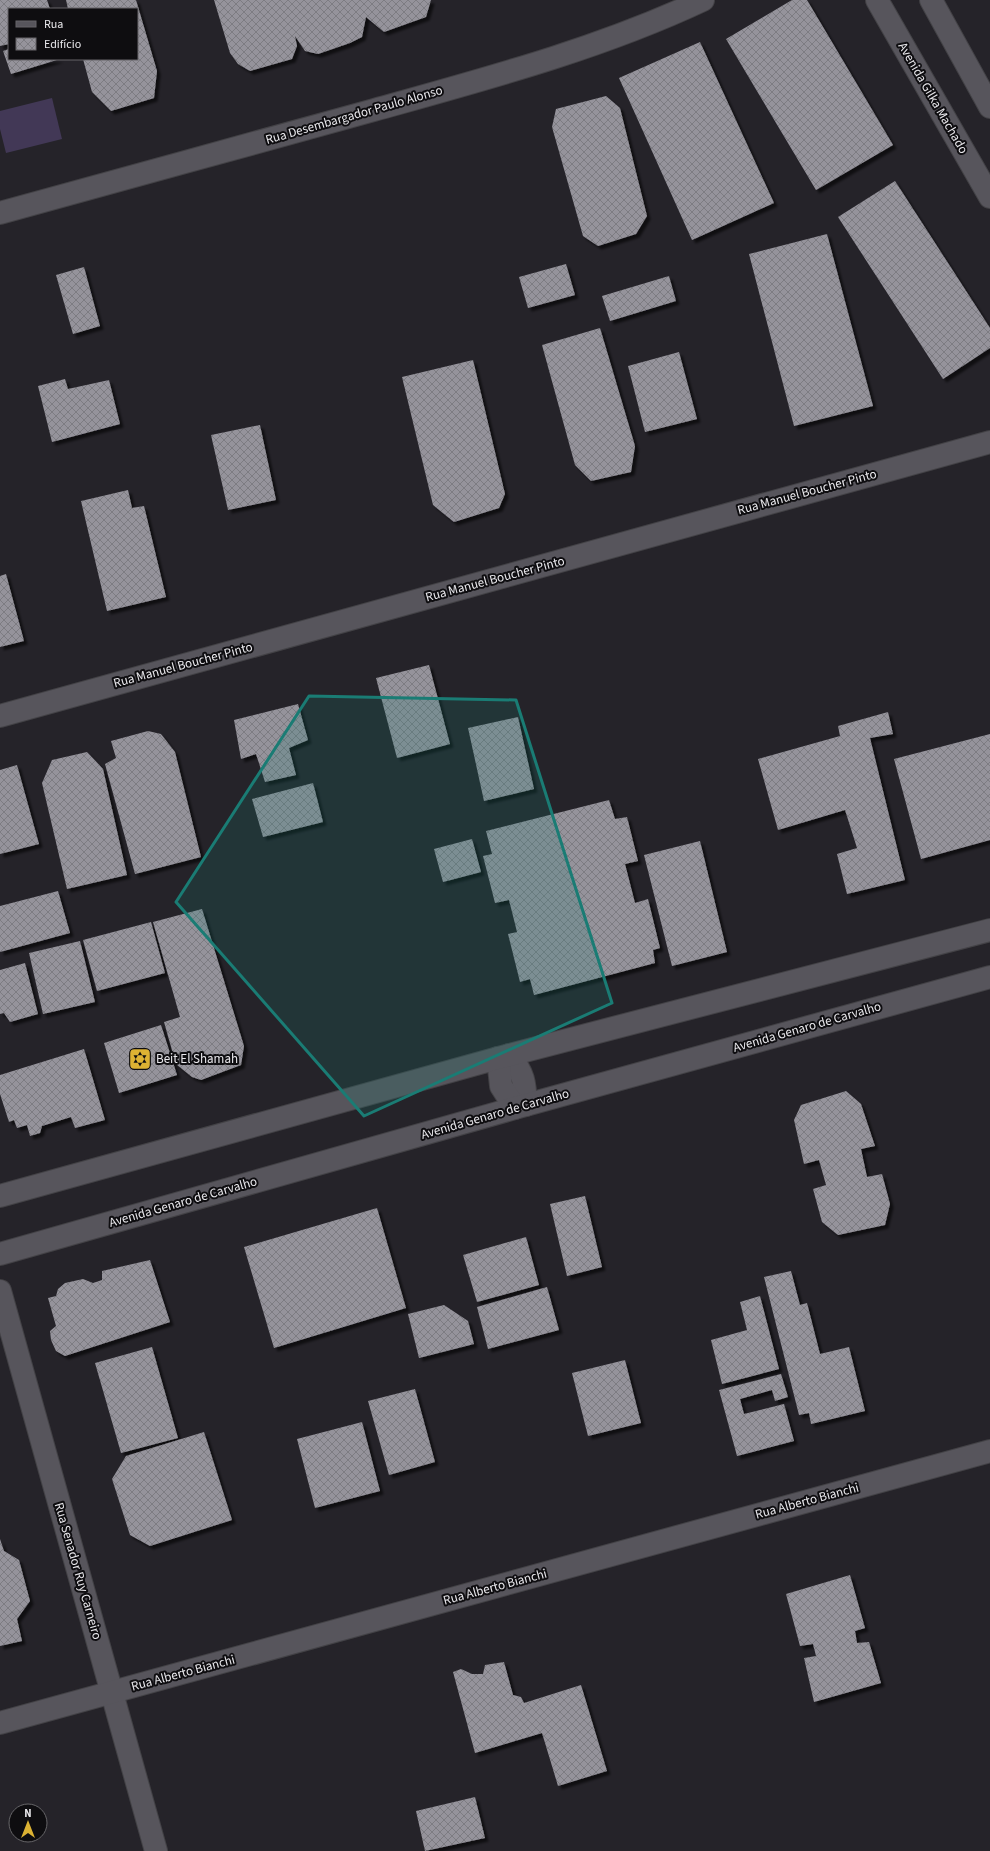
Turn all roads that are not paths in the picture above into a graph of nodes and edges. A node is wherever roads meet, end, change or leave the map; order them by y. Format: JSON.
{"nodes":[{"id":1,"x":703,"y":0,"type":"edge"},
{"id":2,"x":876,"y":0,"type":"edge"},
{"id":3,"x":931,"y":0,"type":"edge"},
{"id":4,"x":990,"y":107,"type":"edge"},
{"id":5,"x":990,"y":197,"type":"edge"},
{"id":6,"x":0,"y":213,"type":"edge"},
{"id":7,"x":990,"y":442,"type":"edge"},
{"id":8,"x":0,"y":716,"type":"edge"},
{"id":9,"x":990,"y":930,"type":"edge"},
{"id":10,"x":990,"y":977,"type":"edge"},
{"id":11,"x":503,"y":1057,"type":"junction"},
{"id":12,"x":520,"y":1107,"type":"junction"},
{"id":13,"x":0,"y":1196,"type":"edge"},
{"id":14,"x":0,"y":1254,"type":"edge"},
{"id":15,"x":0,"y":1292,"type":"edge"},
{"id":16,"x":990,"y":1451,"type":"edge"},
{"id":17,"x":112,"y":1693,"type":"junction"},
{"id":18,"x":0,"y":1723,"type":"edge"},
{"id":19,"x":156,"y":1851,"type":"edge"}],
"edges":[{"from":1,"to":6,"type":"street","name":"Rua Desembargador Paulo Alonso"},
{"from":2,"to":5,"type":"street","name":"Avenida Gilka Machado"},
{"from":3,"to":4,"type":"street"},
{"from":7,"to":8,"type":"street","name":"Rua Manuel Boucher Pinto"},
{"from":9,"to":11,"type":"street"},
{"from":10,"to":12,"type":"street","name":"Avenida Genaro de Carvalho"},
{"from":11,"to":12,"type":"street"},
{"from":11,"to":13,"type":"street"},
{"from":12,"to":14,"type":"street","name":"Avenida Genaro de Carvalho"},
{"from":15,"to":17,"type":"street","name":"Rua Senador Ruy Carneiro"},
{"from":16,"to":17,"type":"street","name":"Rua Alberto Bianchi"},
{"from":17,"to":18,"type":"street","name":"Rua Alberto Bianchi"},
{"from":17,"to":19,"type":"street","name":"Rua Senador Ruy Carneiro"}]}
